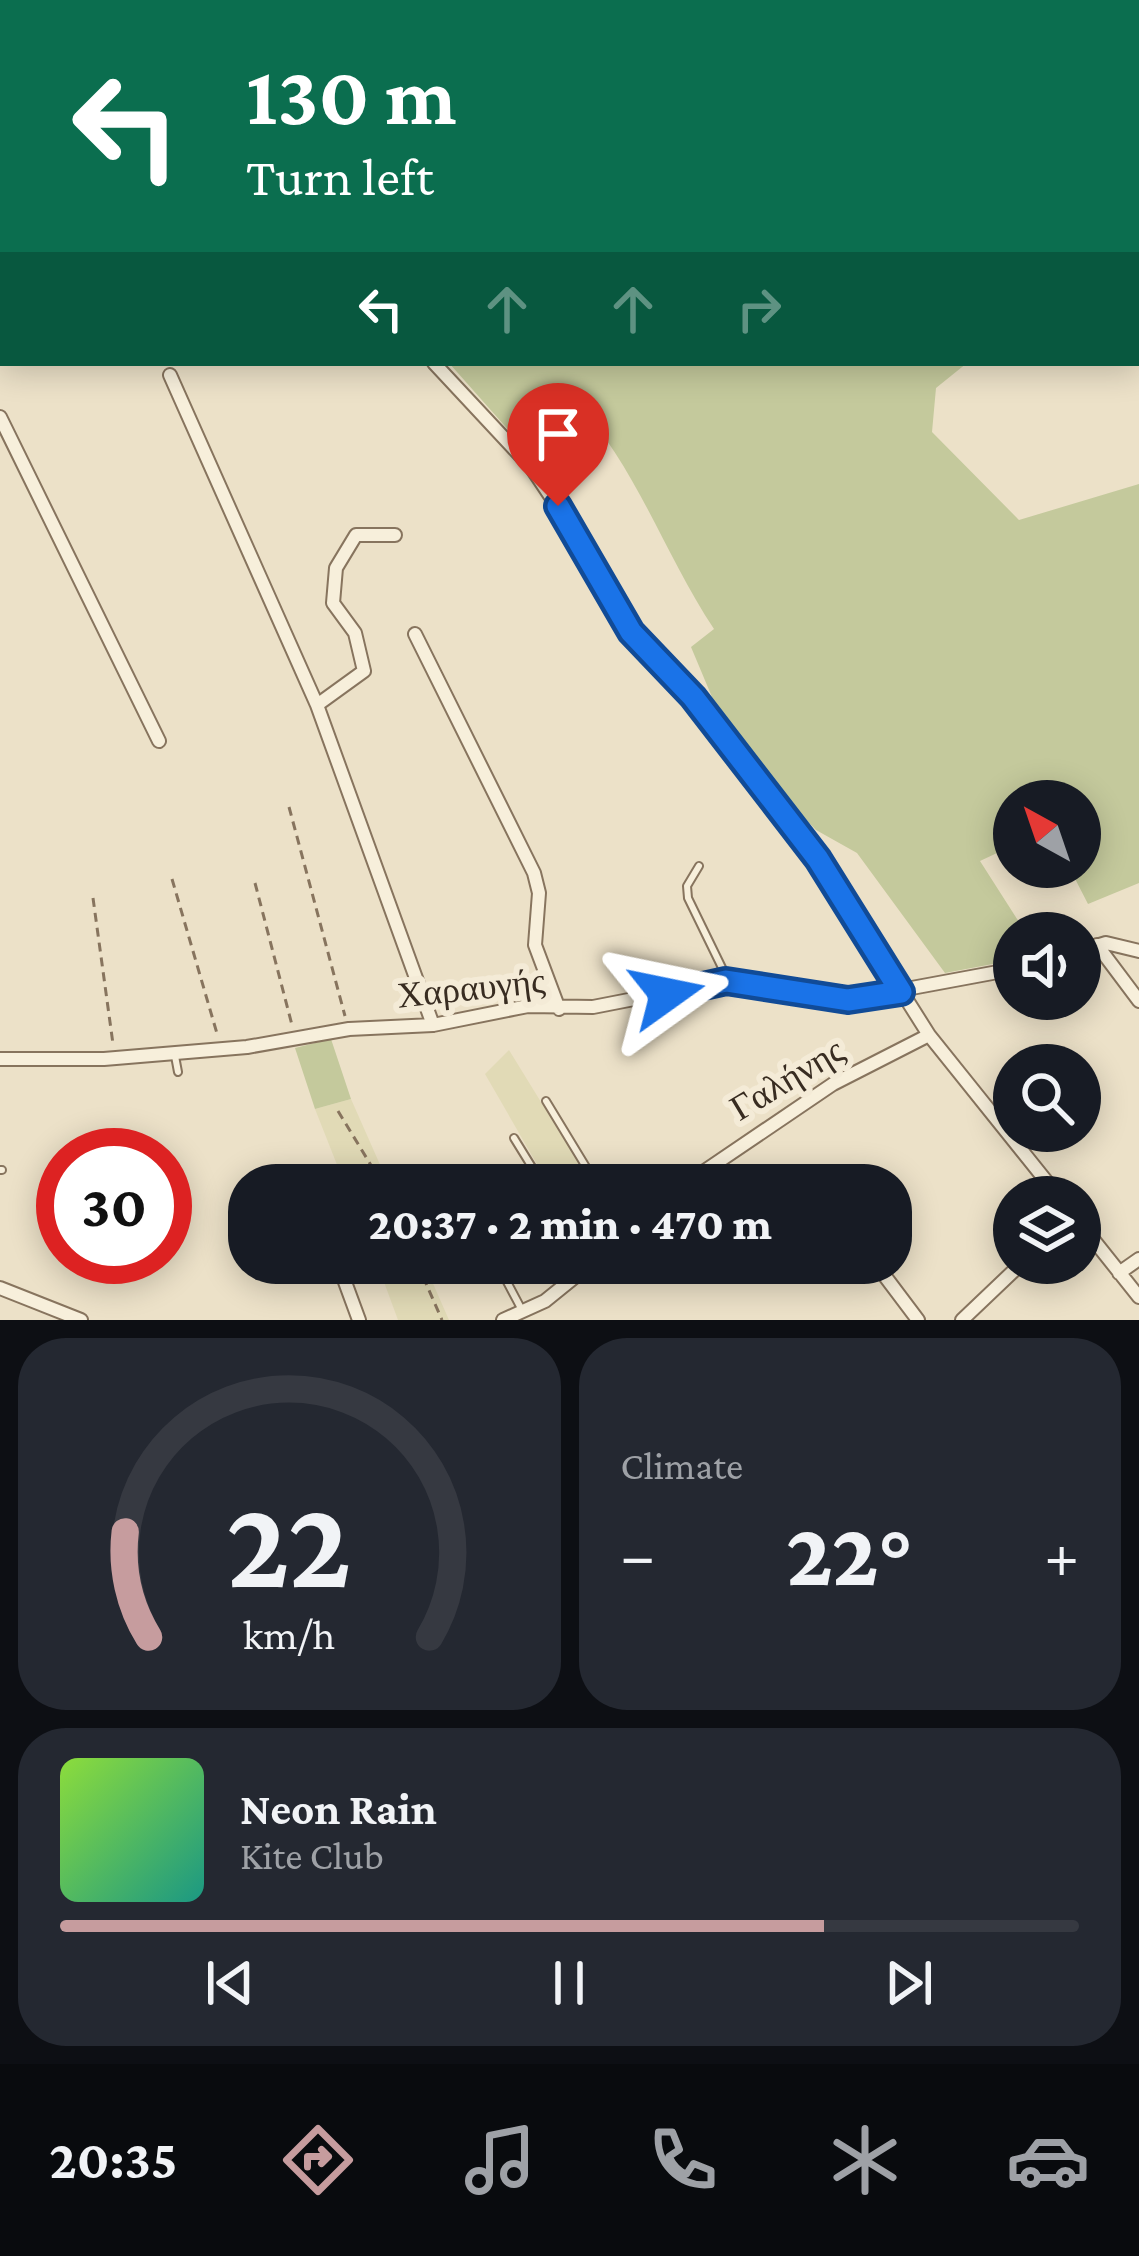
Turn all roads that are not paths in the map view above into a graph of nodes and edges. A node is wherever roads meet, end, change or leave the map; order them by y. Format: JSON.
{"nodes":[{"id":1,"x":437,"y":366,"type":"edge"},
{"id":2,"x":170,"y":375,"type":"dead end"},
{"id":3,"x":0,"y":416,"type":"edge"},
{"id":4,"x":394,"y":536,"type":"dead end"},
{"id":5,"x":415,"y":634,"type":"dead end"},
{"id":6,"x":317,"y":704,"type":"junction"},
{"id":7,"x":159,"y":741,"type":"dead end"},
{"id":8,"x":699,"y":866,"type":"dead end"},
{"id":9,"x":1101,"y":946,"type":"edge"},
{"id":10,"x":1101,"y":950,"type":"edge"},
{"id":11,"x":1139,"y":951,"type":"edge"},
{"id":12,"x":993,"y":973,"type":"edge"},
{"id":13,"x":728,"y":982,"type":"junction"},
{"id":14,"x":901,"y":992,"type":"junction"},
{"id":15,"x":1139,"y":1001,"type":"edge"},
{"id":16,"x":560,"y":1009,"type":"junction"},
{"id":17,"x":433,"y":1025,"type":"junction"},
{"id":18,"x":929,"y":1035,"type":"junction"},
{"id":19,"x":174,"y":1053,"type":"junction"},
{"id":20,"x":0,"y":1059,"type":"edge"},
{"id":21,"x":178,"y":1072,"type":"dead end"},
{"id":22,"x":546,"y":1101,"type":"dead end"},
{"id":23,"x":514,"y":1138,"type":"dead end"},
{"id":24,"x":530,"y":1164,"type":"edge"},
{"id":25,"x":584,"y":1164,"type":"edge"},
{"id":26,"x":715,"y":1164,"type":"edge"},
{"id":27,"x":1042,"y":1176,"type":"edge"},
{"id":28,"x":1101,"y":1250,"type":"edge"},
{"id":29,"x":1139,"y":1258,"type":"edge"},
{"id":30,"x":1119,"y":1273,"type":"junction"},
{"id":31,"x":346,"y":1284,"type":"edge"},
{"id":32,"x":508,"y":1284,"type":"edge"},
{"id":33,"x":565,"y":1284,"type":"edge"},
{"id":34,"x":891,"y":1284,"type":"edge"},
{"id":35,"x":1000,"y":1284,"type":"edge"},
{"id":36,"x":0,"y":1288,"type":"edge"},
{"id":37,"x":1139,"y":1297,"type":"edge"},
{"id":38,"x":525,"y":1316,"type":"edge"},
{"id":39,"x":81,"y":1320,"type":"edge"},
{"id":40,"x":359,"y":1320,"type":"edge"},
{"id":41,"x":503,"y":1320,"type":"edge"},
{"id":42,"x":918,"y":1320,"type":"edge"},
{"id":43,"x":962,"y":1320,"type":"edge"}],
"edges":[{"from":1,"to":14,"type":"street"},
{"from":2,"to":6,"type":"street"},
{"from":3,"to":7,"type":"street"},
{"from":4,"to":6,"type":"street"},
{"from":5,"to":16,"type":"street"},
{"from":6,"to":17,"type":"street"},
{"from":8,"to":13,"type":"lane"},
{"from":9,"to":11,"type":"street"},
{"from":10,"to":15,"type":"street"},
{"from":12,"to":14,"type":"street","name":"Χαραυγής"},
{"from":13,"to":14,"type":"street","name":"Χαραυγής"},
{"from":13,"to":16,"type":"street","name":"Χαραυγής"},
{"from":14,"to":18,"type":"street"},
{"from":16,"to":17,"type":"street","name":"Χαραυγής"},
{"from":17,"to":19,"type":"street","name":"Χαραυγής"},
{"from":18,"to":26,"type":"street","name":"Γαλήνης"},
{"from":18,"to":27,"type":"street"},
{"from":19,"to":20,"type":"street","name":"Χαραυγής"},
{"from":19,"to":21,"type":"lane"},
{"from":22,"to":25,"type":"lane"},
{"from":23,"to":24,"type":"lane"},
{"from":28,"to":30,"type":"street"},
{"from":29,"to":30,"type":"street"},
{"from":30,"to":37,"type":"street"},
{"from":31,"to":40,"type":"street"},
{"from":32,"to":38,"type":"lane"},
{"from":33,"to":38,"type":"street"},
{"from":34,"to":42,"type":"street"},
{"from":35,"to":43,"type":"street"},
{"from":36,"to":39,"type":"street"},
{"from":38,"to":41,"type":"street"}]}
